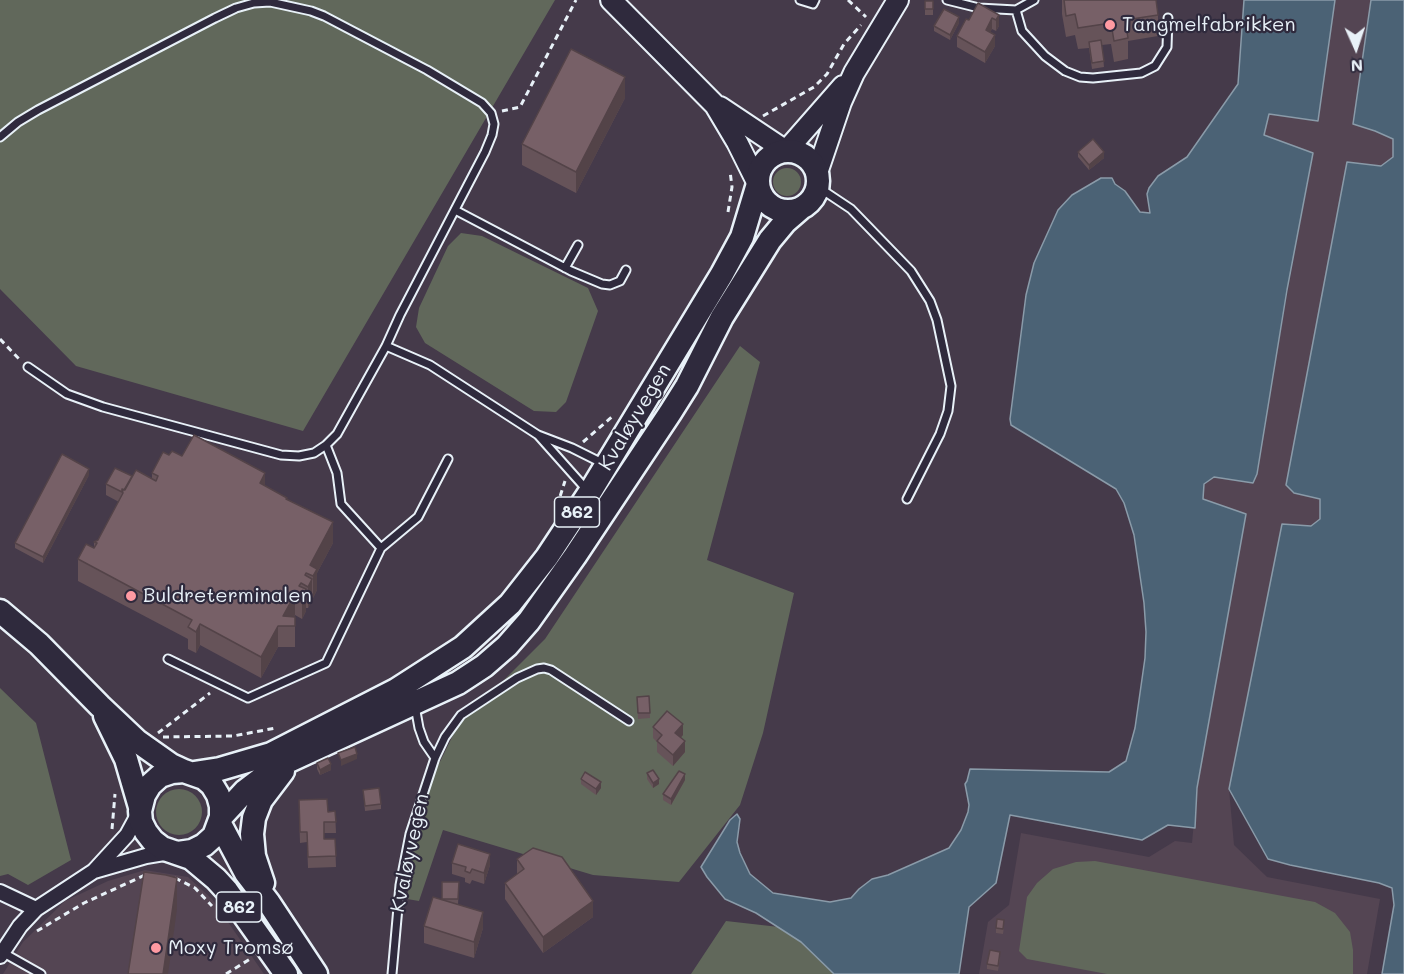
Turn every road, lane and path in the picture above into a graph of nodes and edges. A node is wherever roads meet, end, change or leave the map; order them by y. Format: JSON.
{"nodes":[{"id":1,"x":576,"y":0,"type":"edge"},
{"id":2,"x":611,"y":0,"type":"edge"},
{"id":3,"x":800,"y":0,"type":"edge"},
{"id":4,"x":815,"y":0,"type":"edge"},
{"id":5,"x":848,"y":0,"type":"edge"},
{"id":6,"x":898,"y":0,"type":"edge"},
{"id":7,"x":947,"y":0,"type":"edge"},
{"id":8,"x":1034,"y":0,"type":"edge"},
{"id":9,"x":1016,"y":10,"type":"junction"},
{"id":10,"x":874,"y":11,"type":"dead end"},
{"id":11,"x":867,"y":18,"type":"junction"},
{"id":12,"x":1168,"y":18,"type":"dead end"},
{"id":13,"x":854,"y":73,"type":"junction"},
{"id":14,"x":716,"y":105,"type":"junction"},
{"id":15,"x":490,"y":113,"type":"junction"},
{"id":16,"x":757,"y":122,"type":"dead end"},
{"id":17,"x":0,"y":137,"type":"edge"},
{"id":18,"x":786,"y":151,"type":"junction"},
{"id":19,"x":730,"y":168,"type":"dead end"},
{"id":20,"x":818,"y":180,"type":"junction"},
{"id":21,"x":758,"y":184,"type":"junction"},
{"id":22,"x":800,"y":209,"type":"junction"},
{"id":23,"x":455,"y":210,"type":"junction"},
{"id":24,"x":726,"y":219,"type":"dead end"},
{"id":25,"x":578,"y":245,"type":"dead end"},
{"id":26,"x":565,"y":268,"type":"junction"},
{"id":27,"x":626,"y":270,"type":"dead end"},
{"id":28,"x":0,"y":339,"type":"edge"},
{"id":29,"x":386,"y":346,"type":"junction"},
{"id":30,"x":28,"y":367,"type":"joint"},
{"id":31,"x":619,"y":409,"type":"dead end"},
{"id":32,"x":538,"y":435,"type":"junction"},
{"id":33,"x":584,"y":441,"type":"dead end"},
{"id":34,"x":326,"y":445,"type":"junction"},
{"id":35,"x":448,"y":459,"type":"dead end"},
{"id":36,"x":564,"y":483,"type":"dead end"},
{"id":37,"x":607,"y":484,"type":"junction"},
{"id":38,"x":907,"y":499,"type":"dead end"},
{"id":39,"x":555,"y":513,"type":"dead end"},
{"id":40,"x":381,"y":548,"type":"junction"},
{"id":41,"x":0,"y":611,"type":"edge"},
{"id":42,"x":168,"y":659,"type":"dead end"},
{"id":43,"x":220,"y":684,"type":"junction"},
{"id":44,"x":414,"y":703,"type":"junction"},
{"id":45,"x":100,"y":706,"type":"junction"},
{"id":46,"x":629,"y":721,"type":"dead end"},
{"id":47,"x":285,"y":726,"type":"dead end"},
{"id":48,"x":296,"y":756,"type":"junction"},
{"id":49,"x":435,"y":758,"type":"junction"},
{"id":50,"x":189,"y":772,"type":"junction"},
{"id":51,"x":115,"y":789,"type":"dead end"},
{"id":52,"x":140,"y":809,"type":"junction"},
{"id":53,"x":220,"y":820,"type":"junction"},
{"id":54,"x":111,"y":836,"type":"dead end"},
{"id":55,"x":175,"y":852,"type":"junction"},
{"id":56,"x":93,"y":871,"type":"junction"},
{"id":57,"x":149,"y":874,"type":"edge"},
{"id":58,"x":169,"y":877,"type":"edge"},
{"id":59,"x":0,"y":892,"type":"edge"},
{"id":60,"x":269,"y":903,"type":"junction"},
{"id":61,"x":214,"y":908,"type":"dead end"},
{"id":62,"x":36,"y":909,"type":"junction"},
{"id":63,"x":20,"y":926,"type":"junction"},
{"id":64,"x":245,"y":951,"type":"dead end"},
{"id":65,"x":1,"y":954,"type":"edge"},
{"id":66,"x":250,"y":959,"type":"junction"},
{"id":67,"x":255,"y":966,"type":"dead end"},
{"id":68,"x":41,"y":974,"type":"edge"},
{"id":69,"x":226,"y":974,"type":"edge"},
{"id":70,"x":286,"y":974,"type":"edge"},
{"id":71,"x":316,"y":974,"type":"edge"},
{"id":72,"x":392,"y":974,"type":"edge"}],
"edges":[{"from":1,"to":15,"type":"path"},
{"from":2,"to":14,"type":"street"},
{"from":3,"to":4,"type":"lane"},
{"from":5,"to":11,"type":"path"},
{"from":6,"to":13,"type":"street"},
{"from":7,"to":9,"type":"lane"},
{"from":8,"to":9,"type":"lane"},
{"from":9,"to":12,"type":"lane"},
{"from":10,"to":11,"type":"path"},
{"from":11,"to":16,"type":"path"},
{"from":13,"to":18,"type":"street"},
{"from":13,"to":20,"type":"street"},
{"from":14,"to":18,"type":"street"},
{"from":14,"to":21,"type":"street"},
{"from":15,"to":17,"type":"lane"},
{"from":15,"to":23,"type":"lane"},
{"from":18,"to":20,"type":"main road"},
{"from":18,"to":21,"type":"main road","number":"862"},
{"from":19,"to":24,"type":"path"},
{"from":20,"to":22,"type":"main road","number":"862"},
{"from":20,"to":38,"type":"lane"},
{"from":21,"to":22,"type":"main road"},
{"from":21,"to":37,"type":"main road","name":"Kvaløyvegen","number":"862"},
{"from":22,"to":37,"type":"main road","name":"Kvaløyvegen","number":"862"},
{"from":23,"to":26,"type":"lane"},
{"from":23,"to":29,"type":"lane"},
{"from":25,"to":26,"type":"lane"},
{"from":26,"to":27,"type":"lane"},
{"from":28,"to":30,"type":"path"},
{"from":29,"to":32,"type":"lane"},
{"from":29,"to":34,"type":"lane"},
{"from":30,"to":34,"type":"lane"},
{"from":31,"to":33,"type":"path"},
{"from":32,"to":37,"type":"lane"},
{"from":32,"to":37,"type":"lane"},
{"from":34,"to":40,"type":"lane"},
{"from":35,"to":40,"type":"lane"},
{"from":36,"to":39,"type":"path"},
{"from":37,"to":44,"type":"main road","name":"Kvaløyvegen","number":"862"},
{"from":37,"to":50,"type":"main road","name":"Kvaløyvegen","number":"862"},
{"from":40,"to":43,"type":"lane"},
{"from":41,"to":45,"type":"main road","number":"862"},
{"from":42,"to":43,"type":"lane"},
{"from":43,"to":47,"type":"path"},
{"from":44,"to":48,"type":"main road","name":"Kvaløyvegen","number":"862"},
{"from":44,"to":49,"type":"lane"},
{"from":45,"to":50,"type":"main road","number":"862"},
{"from":45,"to":52,"type":"main road","number":"862"},
{"from":46,"to":49,"type":"lane","name":"Kvaløyvegen"},
{"from":48,"to":53,"type":"main road","name":"Kvaløyvegen","number":"862"},
{"from":48,"to":60,"type":"main road","number":"862"},
{"from":49,"to":72,"type":"lane","name":"Kvaløyvegen"},
{"from":50,"to":52,"type":"main road","number":"862"},
{"from":50,"to":53,"type":"main road","number":"862"},
{"from":51,"to":54,"type":"path"},
{"from":52,"to":55,"type":"main road","number":"862"},
{"from":52,"to":56,"type":"street"},
{"from":53,"to":55,"type":"main road","number":"862"},
{"from":53,"to":60,"type":"main road","number":"862"},
{"from":55,"to":56,"type":"street"},
{"from":55,"to":70,"type":"main road","number":"862"},
{"from":56,"to":62,"type":"street"},
{"from":57,"to":63,"type":"path"},
{"from":58,"to":61,"type":"path"},
{"from":59,"to":62,"type":"street"},
{"from":60,"to":71,"type":"main road","number":"862"},
{"from":62,"to":63,"type":"street"},
{"from":63,"to":65,"type":"street"},
{"from":64,"to":66,"type":"path"},
{"from":65,"to":68,"type":"lane"},
{"from":66,"to":67,"type":"path"},
{"from":66,"to":69,"type":"path"}]}
